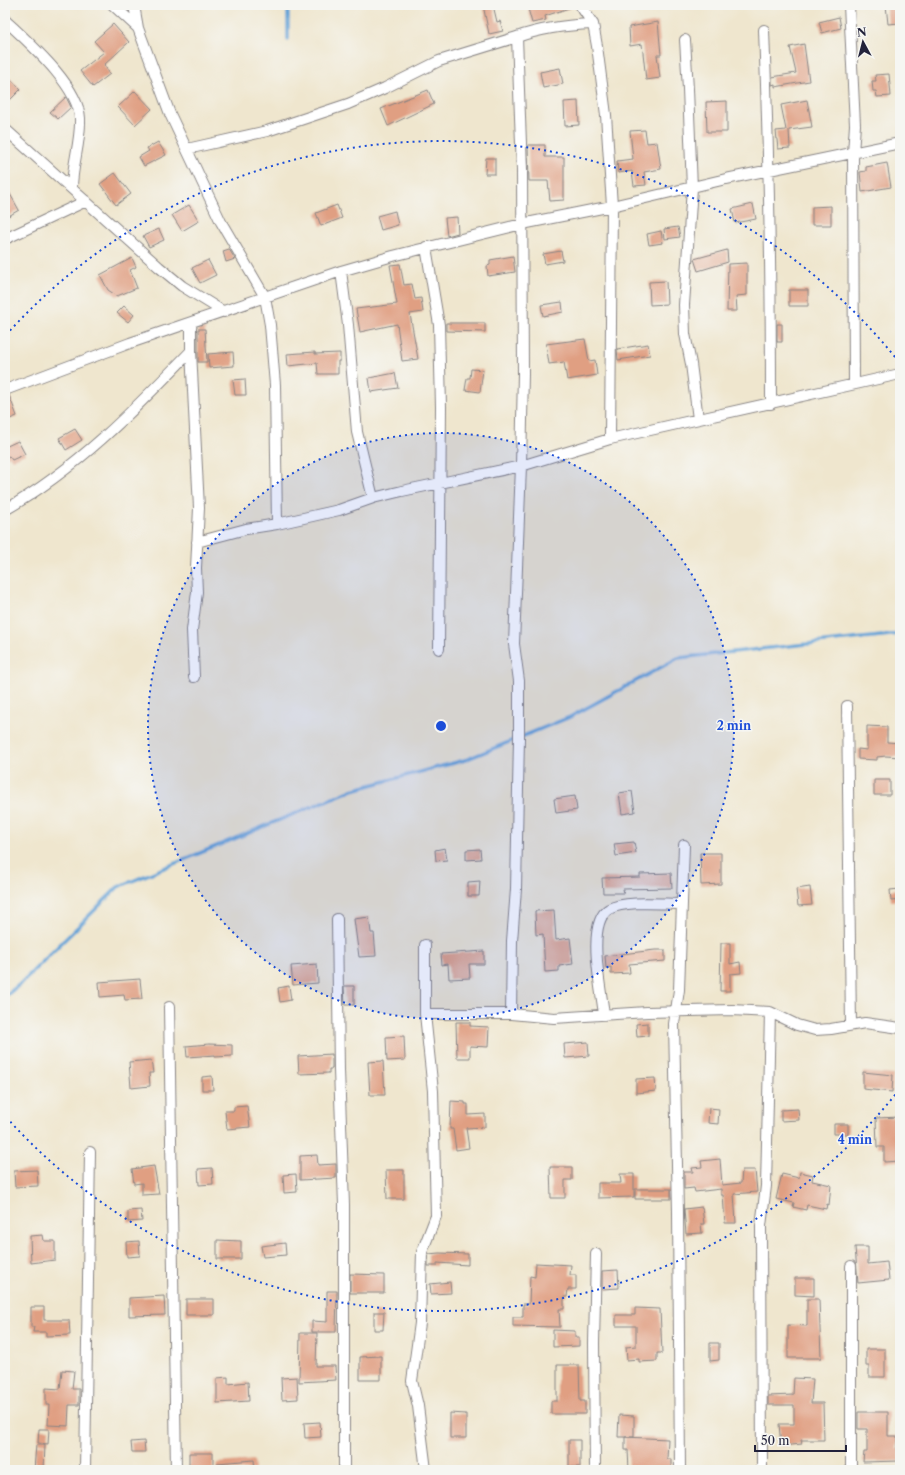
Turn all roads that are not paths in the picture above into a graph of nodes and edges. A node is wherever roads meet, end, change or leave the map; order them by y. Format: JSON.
{"nodes":[{"id":1,"x":113,"y":5,"type":"edge"},
{"id":2,"x":134,"y":5,"type":"edge"},
{"id":3,"x":580,"y":5,"type":"edge"},
{"id":4,"x":849,"y":5,"type":"edge"},
{"id":5,"x":5,"y":20,"type":"edge"},
{"id":6,"x":593,"y":24,"type":"junction"},
{"id":7,"x":138,"y":28,"type":"junction"},
{"id":8,"x":764,"y":30,"type":"dead end"},
{"id":9,"x":517,"y":37,"type":"junction"},
{"id":10,"x":684,"y":40,"type":"dead end"},
{"id":11,"x":5,"y":129,"type":"edge"},
{"id":12,"x":900,"y":143,"type":"edge"},
{"id":13,"x":187,"y":149,"type":"junction"},
{"id":14,"x":853,"y":153,"type":"junction"},
{"id":15,"x":769,"y":171,"type":"junction"},
{"id":16,"x":72,"y":188,"type":"junction"},
{"id":17,"x":692,"y":188,"type":"junction"},
{"id":18,"x":86,"y":201,"type":"junction"},
{"id":19,"x":612,"y":206,"type":"junction"},
{"id":20,"x":522,"y":224,"type":"junction"},
{"id":21,"x":5,"y":239,"type":"edge"},
{"id":22,"x":426,"y":247,"type":"junction"},
{"id":23,"x":341,"y":271,"type":"junction"},
{"id":24,"x":265,"y":298,"type":"junction"},
{"id":25,"x":224,"y":312,"type":"junction"},
{"id":26,"x":191,"y":323,"type":"junction"},
{"id":27,"x":191,"y":351,"type":"junction"},
{"id":28,"x":900,"y":374,"type":"edge"},
{"id":29,"x":854,"y":384,"type":"junction"},
{"id":30,"x":5,"y":390,"type":"edge"},
{"id":31,"x":771,"y":404,"type":"junction"},
{"id":32,"x":698,"y":419,"type":"junction"},
{"id":33,"x":610,"y":439,"type":"junction"},
{"id":34,"x":522,"y":466,"type":"junction"},
{"id":35,"x":440,"y":483,"type":"junction"},
{"id":36,"x":372,"y":498,"type":"junction"},
{"id":37,"x":5,"y":510,"type":"edge"},
{"id":38,"x":277,"y":524,"type":"junction"},
{"id":39,"x":197,"y":542,"type":"junction"},
{"id":40,"x":439,"y":649,"type":"dead end"},
{"id":41,"x":194,"y":677,"type":"dead end"},
{"id":42,"x":847,"y":706,"type":"dead end"},
{"id":43,"x":684,"y":845,"type":"dead end"},
{"id":44,"x":681,"y":904,"type":"junction"},
{"id":45,"x":337,"y":920,"type":"dead end"},
{"id":46,"x":425,"y":945,"type":"dead end"},
{"id":47,"x":168,"y":1007,"type":"dead end"},
{"id":48,"x":676,"y":1011,"type":"junction"},
{"id":49,"x":770,"y":1012,"type":"junction"},
{"id":50,"x":425,"y":1014,"type":"junction"},
{"id":51,"x":511,"y":1014,"type":"junction"},
{"id":52,"x":604,"y":1015,"type":"junction"},
{"id":53,"x":851,"y":1025,"type":"junction"},
{"id":54,"x":900,"y":1028,"type":"edge"},
{"id":55,"x":90,"y":1152,"type":"dead end"},
{"id":56,"x":596,"y":1254,"type":"dead end"},
{"id":57,"x":851,"y":1266,"type":"dead end"},
{"id":58,"x":85,"y":1470,"type":"edge"},
{"id":59,"x":176,"y":1470,"type":"edge"},
{"id":60,"x":344,"y":1470,"type":"edge"},
{"id":61,"x":426,"y":1470,"type":"edge"},
{"id":62,"x":596,"y":1470,"type":"edge"},
{"id":63,"x":680,"y":1470,"type":"edge"},
{"id":64,"x":762,"y":1470,"type":"edge"},
{"id":65,"x":851,"y":1470,"type":"edge"}],
"edges":[{"from":1,"to":7,"type":"street"},
{"from":2,"to":7,"type":"street"},
{"from":3,"to":6,"type":"street"},
{"from":4,"to":14,"type":"street"},
{"from":5,"to":16,"type":"street"},
{"from":6,"to":9,"type":"street"},
{"from":6,"to":19,"type":"street"},
{"from":7,"to":13,"type":"street"},
{"from":8,"to":15,"type":"street"},
{"from":9,"to":13,"type":"street"},
{"from":9,"to":20,"type":"street"},
{"from":10,"to":17,"type":"street"},
{"from":11,"to":16,"type":"street"},
{"from":12,"to":14,"type":"street"},
{"from":13,"to":24,"type":"street"},
{"from":14,"to":15,"type":"street"},
{"from":14,"to":29,"type":"street"},
{"from":15,"to":17,"type":"street"},
{"from":15,"to":31,"type":"street"},
{"from":16,"to":18,"type":"street"},
{"from":17,"to":19,"type":"street"},
{"from":17,"to":32,"type":"street"},
{"from":18,"to":21,"type":"street"},
{"from":18,"to":25,"type":"street"},
{"from":19,"to":20,"type":"street"},
{"from":19,"to":33,"type":"street"},
{"from":20,"to":22,"type":"street"},
{"from":20,"to":34,"type":"street"},
{"from":22,"to":23,"type":"street"},
{"from":22,"to":35,"type":"street"},
{"from":23,"to":24,"type":"street"},
{"from":23,"to":36,"type":"street"},
{"from":24,"to":25,"type":"street"},
{"from":24,"to":38,"type":"street"},
{"from":25,"to":26,"type":"street"},
{"from":26,"to":27,"type":"street"},
{"from":26,"to":30,"type":"street"},
{"from":27,"to":37,"type":"street"},
{"from":27,"to":39,"type":"street"},
{"from":28,"to":29,"type":"street"},
{"from":29,"to":31,"type":"street"},
{"from":31,"to":32,"type":"street"},
{"from":32,"to":33,"type":"street"},
{"from":33,"to":34,"type":"street"},
{"from":34,"to":35,"type":"street"},
{"from":34,"to":51,"type":"street"},
{"from":35,"to":36,"type":"street"},
{"from":35,"to":40,"type":"street"},
{"from":36,"to":38,"type":"street"},
{"from":38,"to":39,"type":"street"},
{"from":39,"to":41,"type":"street"},
{"from":42,"to":53,"type":"street"},
{"from":43,"to":44,"type":"street"},
{"from":44,"to":48,"type":"street"},
{"from":44,"to":52,"type":"street"},
{"from":45,"to":60,"type":"street"},
{"from":46,"to":50,"type":"street"},
{"from":47,"to":59,"type":"street"},
{"from":48,"to":49,"type":"street"},
{"from":48,"to":52,"type":"street"},
{"from":48,"to":63,"type":"street"},
{"from":49,"to":53,"type":"street"},
{"from":49,"to":64,"type":"street"},
{"from":50,"to":51,"type":"street"},
{"from":50,"to":61,"type":"street"},
{"from":51,"to":52,"type":"street"},
{"from":53,"to":54,"type":"street"},
{"from":55,"to":58,"type":"street"},
{"from":56,"to":62,"type":"street"},
{"from":57,"to":65,"type":"street"}]}
